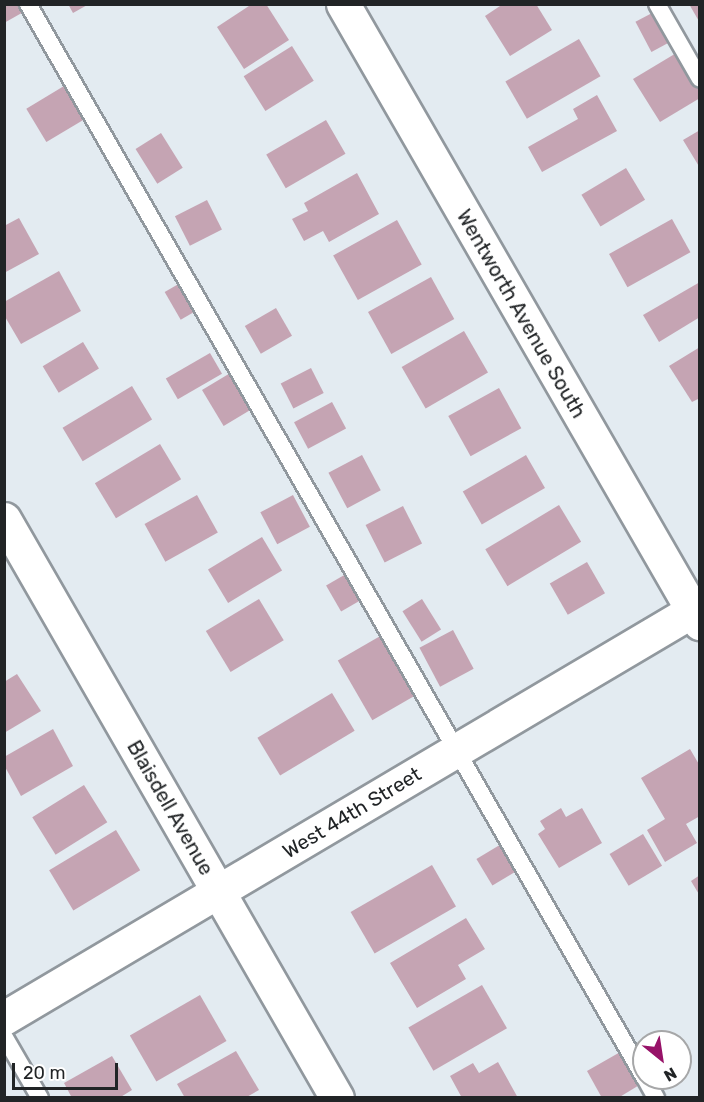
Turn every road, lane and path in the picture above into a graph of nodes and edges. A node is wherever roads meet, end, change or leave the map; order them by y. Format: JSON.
{"nodes":[{"id":1,"x":28,"y":4,"type":"edge"},
{"id":2,"x":343,"y":4,"type":"edge"},
{"id":3,"x":657,"y":4,"type":"edge"},
{"id":4,"x":699,"y":79,"type":"edge"},
{"id":5,"x":4,"y":519,"type":"edge"},
{"id":6,"x":697,"y":614,"type":"edge"},
{"id":7,"x":457,"y":751,"type":"junction"},
{"id":8,"x":219,"y":892,"type":"junction"},
{"id":9,"x":4,"y":1018,"type":"edge"},
{"id":10,"x":4,"y":1036,"type":"edge"},
{"id":11,"x":632,"y":1056,"type":"edge"},
{"id":12,"x":40,"y":1098,"type":"edge"},
{"id":13,"x":337,"y":1098,"type":"edge"}],
"edges":[{"from":1,"to":7,"type":"lane"},
{"from":2,"to":6,"type":"street","name":"Wentworth Avenue South"},
{"from":3,"to":4,"type":"lane"},
{"from":5,"to":8,"type":"street","name":"Blaisdell Avenue"},
{"from":6,"to":7,"type":"street","name":"West 44th Street"},
{"from":7,"to":8,"type":"street","name":"West 44th Street"},
{"from":7,"to":11,"type":"lane"},
{"from":8,"to":9,"type":"street","name":"West 44th Street"},
{"from":8,"to":13,"type":"street","name":"Blaisdell Avenue"},
{"from":10,"to":12,"type":"lane"}]}
